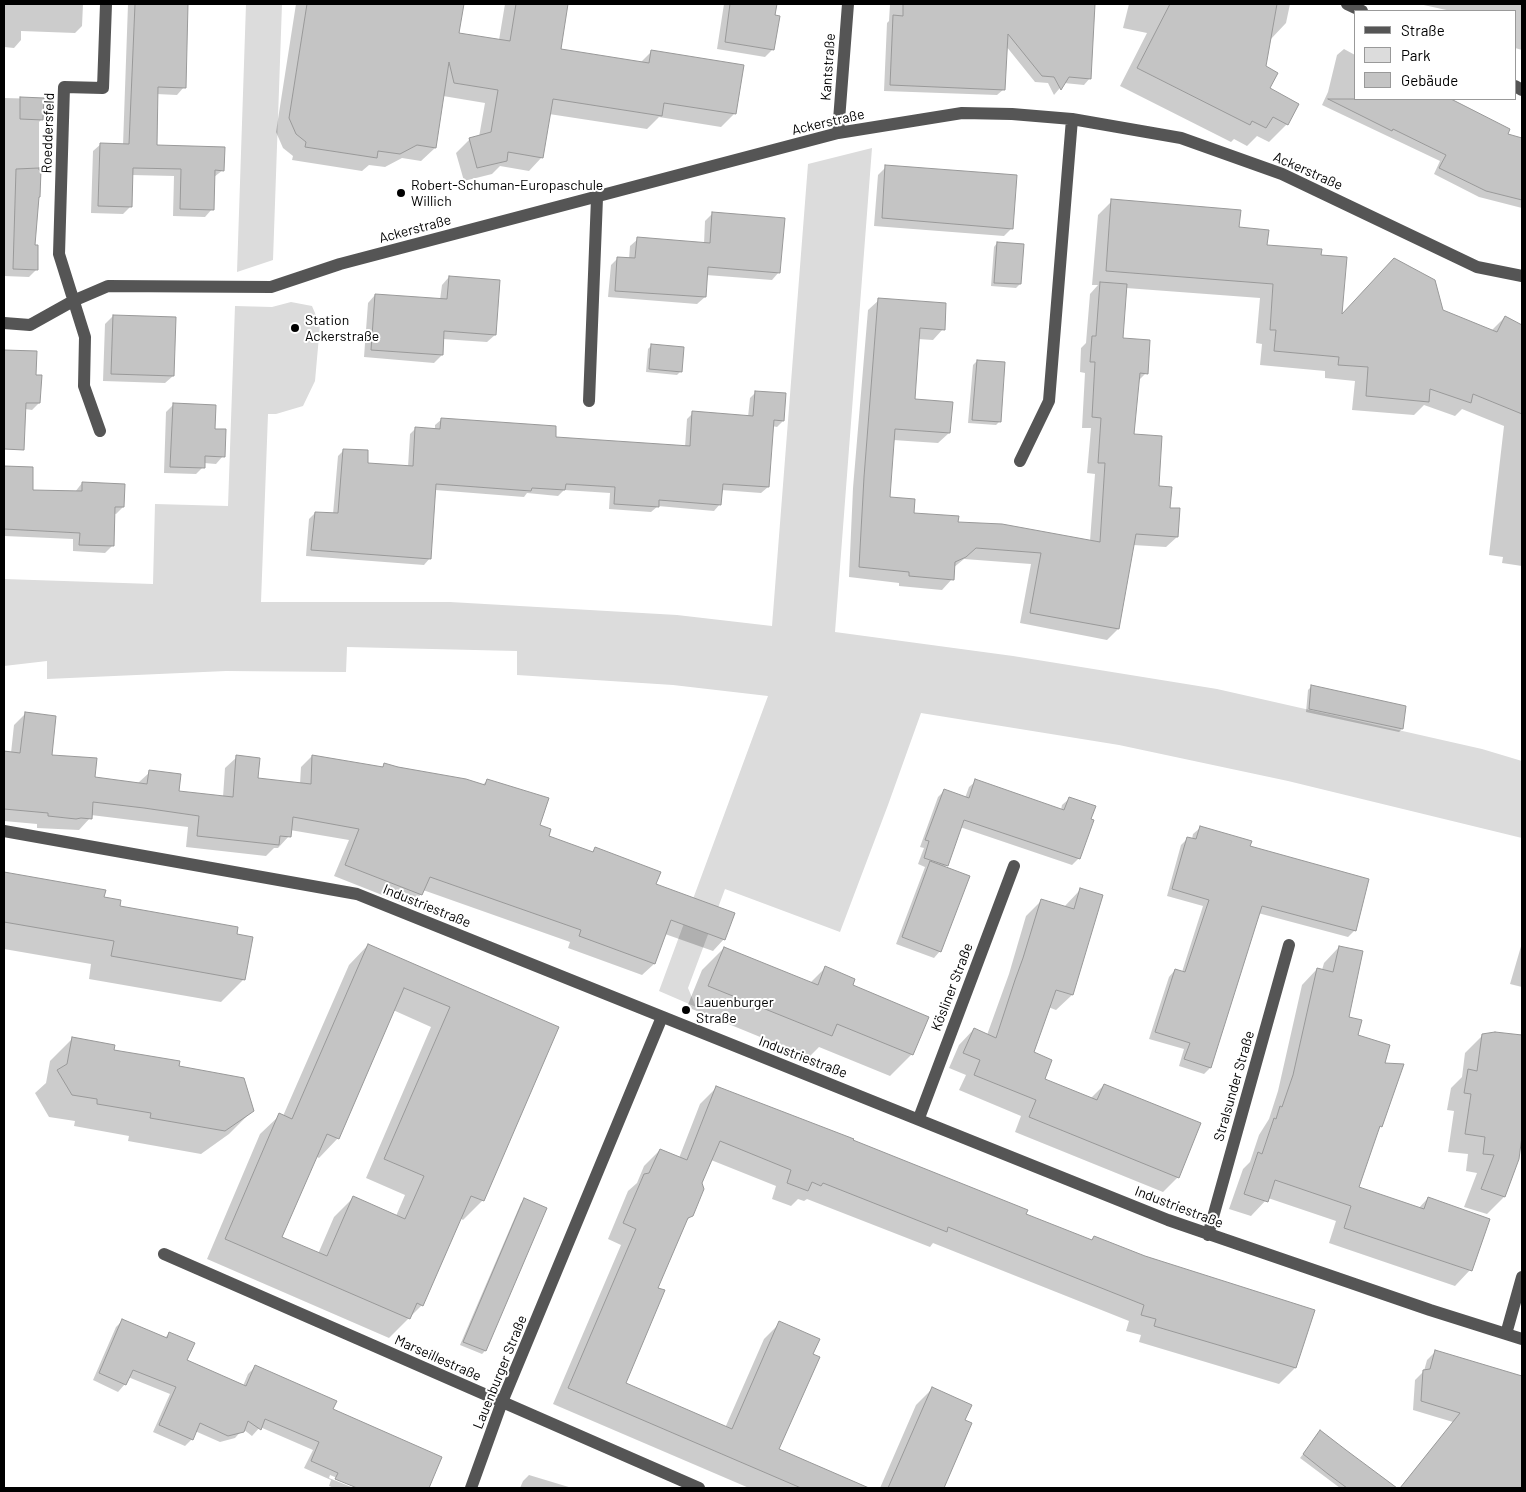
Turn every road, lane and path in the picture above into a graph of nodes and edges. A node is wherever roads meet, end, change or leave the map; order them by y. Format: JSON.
{"nodes":[{"id":1,"x":106,"y":4,"type":"edge"},
{"id":2,"x":848,"y":4,"type":"edge"},
{"id":3,"x":1347,"y":4,"type":"edge"},
{"id":4,"x":1360,"y":10,"type":"edge"},
{"id":5,"x":1072,"y":119,"type":"junction"},
{"id":6,"x":838,"y":132,"type":"junction"},
{"id":7,"x":597,"y":198,"type":"junction"},
{"id":8,"x":1522,"y":276,"type":"edge"},
{"id":9,"x":73,"y":301,"type":"junction"},
{"id":10,"x":4,"y":324,"type":"edge"},
{"id":11,"x":589,"y":401,"type":"dead end"},
{"id":12,"x":100,"y":431,"type":"dead end"},
{"id":13,"x":1020,"y":461,"type":"dead end"},
{"id":14,"x":4,"y":831,"type":"edge"},
{"id":15,"x":1014,"y":866,"type":"dead end"},
{"id":16,"x":1289,"y":945,"type":"dead end"},
{"id":17,"x":662,"y":1017,"type":"junction"},
{"id":18,"x":919,"y":1118,"type":"junction"},
{"id":19,"x":1208,"y":1234,"type":"junction"},
{"id":20,"x":164,"y":1254,"type":"dead end"},
{"id":21,"x":1522,"y":1277,"type":"edge"},
{"id":22,"x":1506,"y":1334,"type":"junction"},
{"id":23,"x":1522,"y":1339,"type":"edge"},
{"id":24,"x":502,"y":1402,"type":"junction"},
{"id":25,"x":471,"y":1488,"type":"edge"},
{"id":26,"x":699,"y":1488,"type":"edge"}],
"edges":[{"from":1,"to":9,"type":"street","name":"Roeddersfeld"},
{"from":2,"to":6,"type":"street","name":"Kantstraße"},
{"from":3,"to":4,"type":"street"},
{"from":5,"to":6,"type":"street","name":"Ackerstraße"},
{"from":5,"to":8,"type":"street","name":"Ackerstraße"},
{"from":5,"to":13,"type":"street"},
{"from":6,"to":7,"type":"street","name":"Ackerstraße"},
{"from":7,"to":9,"type":"street","name":"Ackerstraße"},
{"from":7,"to":11,"type":"street"},
{"from":9,"to":10,"type":"street"},
{"from":9,"to":12,"type":"street","name":"Roeddersfeld"},
{"from":14,"to":17,"type":"street","name":"Industriestraße"},
{"from":15,"to":18,"type":"street","name":"Kösliner Straße"},
{"from":16,"to":19,"type":"street","name":"Stralsunder Straße"},
{"from":17,"to":18,"type":"street","name":"Industriestraße"},
{"from":17,"to":24,"type":"street","name":"Lauenburger Straße"},
{"from":18,"to":19,"type":"street","name":"Industriestraße"},
{"from":19,"to":22,"type":"street","name":"Industriestraße"},
{"from":20,"to":24,"type":"street","name":"Marseillestraße"},
{"from":21,"to":22,"type":"street"},
{"from":22,"to":23,"type":"street","name":"Industriestraße"},
{"from":24,"to":25,"type":"street","name":"Lauenburger Straße"},
{"from":24,"to":26,"type":"street","name":"Marseillestraße"}]}
